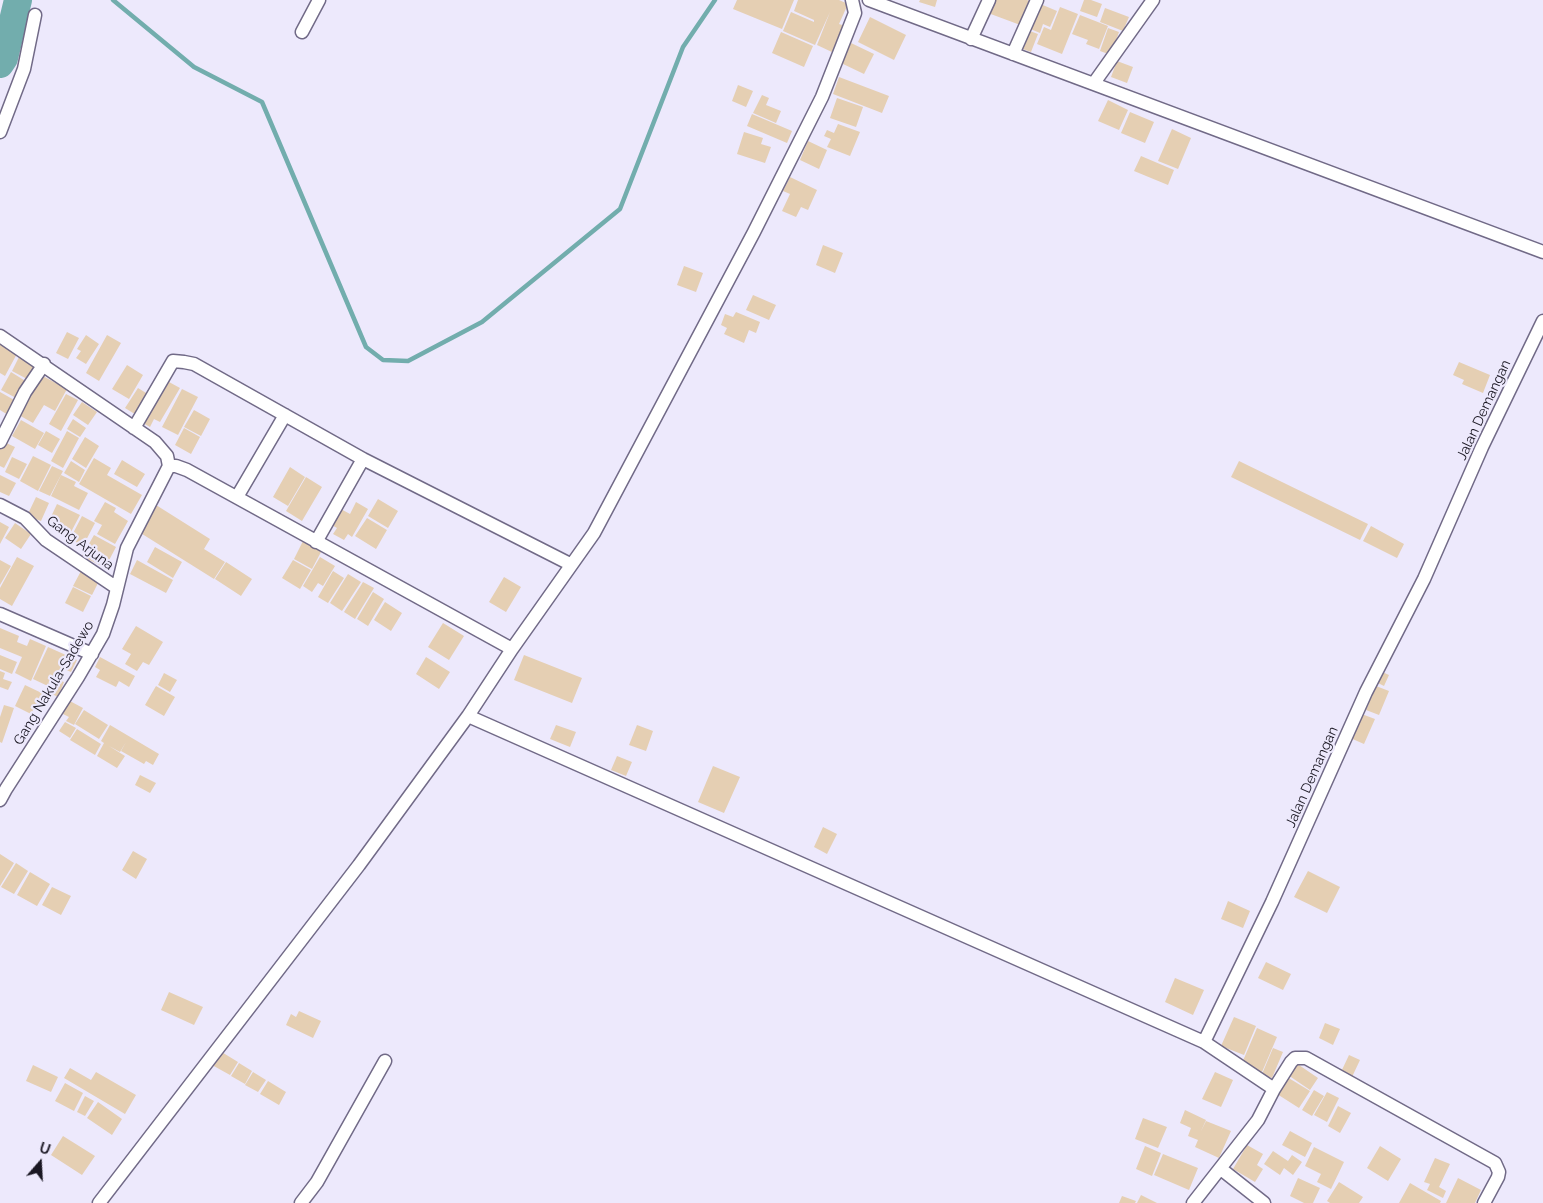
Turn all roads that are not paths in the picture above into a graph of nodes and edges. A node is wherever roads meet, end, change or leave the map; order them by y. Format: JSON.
{"nodes":[{"id":1,"x":319,"y":0,"type":"edge"},
{"id":2,"x":852,"y":0,"type":"edge"},
{"id":3,"x":989,"y":0,"type":"edge"},
{"id":4,"x":1037,"y":0,"type":"edge"},
{"id":5,"x":1152,"y":0,"type":"edge"},
{"id":6,"x":879,"y":2,"type":"edge"},
{"id":7,"x":855,"y":13,"type":"junction"},
{"id":8,"x":35,"y":15,"type":"dead end"},
{"id":9,"x":302,"y":32,"type":"dead end"},
{"id":10,"x":971,"y":39,"type":"junction"},
{"id":11,"x":1013,"y":54,"type":"junction"},
{"id":12,"x":1094,"y":83,"type":"junction"},
{"id":13,"x":0,"y":132,"type":"edge"},
{"id":14,"x":1543,"y":252,"type":"edge"},
{"id":15,"x":1543,"y":321,"type":"edge"},
{"id":16,"x":0,"y":336,"type":"edge"},
{"id":17,"x":44,"y":364,"type":"junction"},
{"id":18,"x":285,"y":415,"type":"junction"},
{"id":19,"x":134,"y":428,"type":"junction"},
{"id":20,"x":0,"y":442,"type":"edge"},
{"id":21,"x":363,"y":459,"type":"junction"},
{"id":22,"x":169,"y":466,"type":"junction"},
{"id":23,"x":237,"y":497,"type":"junction"},
{"id":24,"x":0,"y":504,"type":"edge"},
{"id":25,"x":316,"y":542,"type":"junction"},
{"id":26,"x":570,"y":564,"type":"junction"},
{"id":27,"x":116,"y":588,"type":"junction"},
{"id":28,"x":0,"y":614,"type":"edge"},
{"id":29,"x":512,"y":649,"type":"junction"},
{"id":30,"x":92,"y":654,"type":"junction"},
{"id":31,"x":468,"y":716,"type":"junction"},
{"id":32,"x":2,"y":792,"type":"edge"},
{"id":33,"x":1204,"y":1042,"type":"junction"},
{"id":34,"x":385,"y":1060,"type":"dead end"},
{"id":35,"x":1274,"y":1089,"type":"junction"},
{"id":36,"x":1221,"y":1168,"type":"junction"},
{"id":37,"x":99,"y":1203,"type":"edge"},
{"id":38,"x":301,"y":1203,"type":"edge"},
{"id":39,"x":1193,"y":1203,"type":"edge"},
{"id":40,"x":1264,"y":1203,"type":"edge"},
{"id":41,"x":1484,"y":1203,"type":"edge"}],
"edges":[{"from":1,"to":9,"type":"street"},
{"from":2,"to":7,"type":"street"},
{"from":3,"to":10,"type":"street"},
{"from":4,"to":11,"type":"street"},
{"from":5,"to":12,"type":"street"},
{"from":6,"to":7,"type":"street"},
{"from":6,"to":10,"type":"street"},
{"from":7,"to":26,"type":"street"},
{"from":8,"to":13,"type":"street"},
{"from":10,"to":11,"type":"street"},
{"from":11,"to":12,"type":"street"},
{"from":12,"to":14,"type":"street"},
{"from":15,"to":33,"type":"street","name":"Jalan Demangan"},
{"from":16,"to":17,"type":"street"},
{"from":17,"to":19,"type":"street"},
{"from":17,"to":20,"type":"street"},
{"from":18,"to":19,"type":"street"},
{"from":18,"to":21,"type":"street"},
{"from":18,"to":23,"type":"street"},
{"from":19,"to":22,"type":"street"},
{"from":21,"to":25,"type":"street"},
{"from":21,"to":26,"type":"street"},
{"from":22,"to":23,"type":"street"},
{"from":22,"to":27,"type":"street","name":"Gang Nakula-Sadewo"},
{"from":23,"to":25,"type":"street"},
{"from":24,"to":27,"type":"street","name":"Gang Arjuna"},
{"from":25,"to":29,"type":"street"},
{"from":26,"to":29,"type":"street"},
{"from":27,"to":30,"type":"street","name":"Gang Nakula-Sadewo"},
{"from":28,"to":30,"type":"street"},
{"from":29,"to":31,"type":"street"},
{"from":30,"to":32,"type":"street","name":"Gang Nakula-Sadewo"},
{"from":31,"to":33,"type":"street"},
{"from":31,"to":37,"type":"street"},
{"from":33,"to":35,"type":"street"},
{"from":34,"to":38,"type":"street"},
{"from":35,"to":36,"type":"street"},
{"from":35,"to":41,"type":"street"},
{"from":36,"to":39,"type":"street"},
{"from":36,"to":40,"type":"street"}]}
